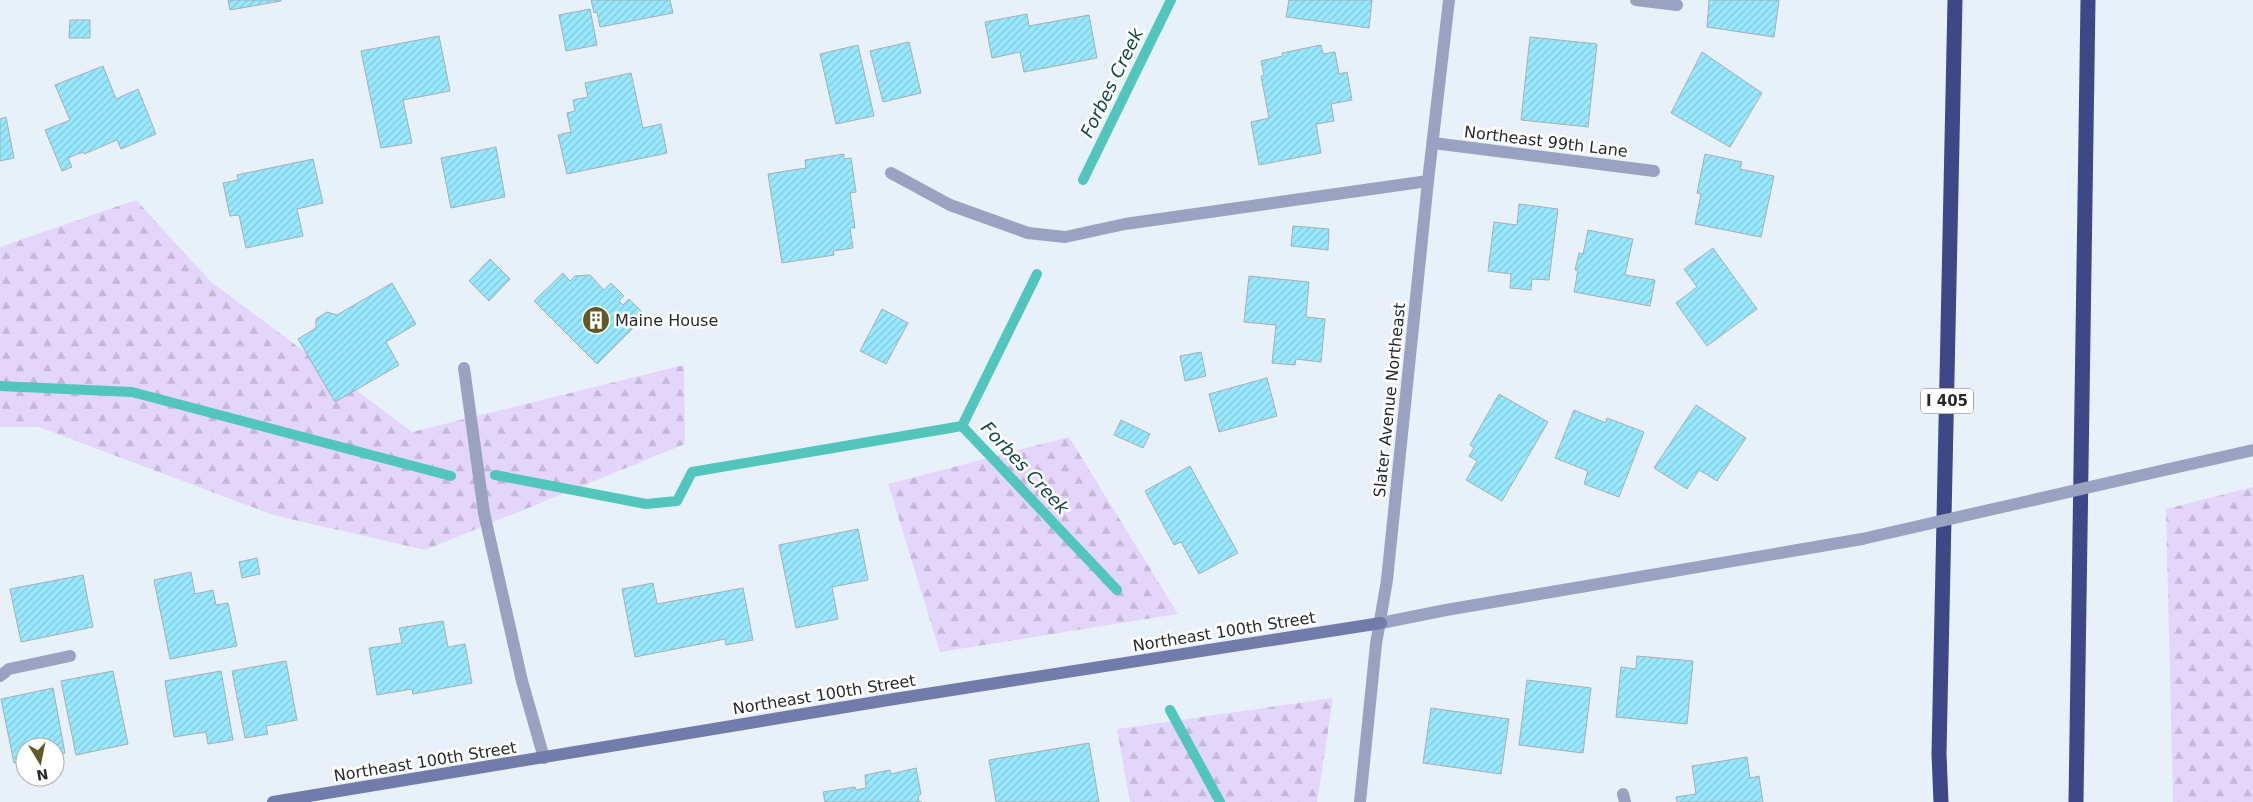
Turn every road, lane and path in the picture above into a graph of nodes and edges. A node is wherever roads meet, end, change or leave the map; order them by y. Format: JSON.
{"nodes":[{"id":1,"x":1449,"y":0,"type":"edge"},
{"id":2,"x":1636,"y":0,"type":"edge"},
{"id":3,"x":1955,"y":0,"type":"edge"},
{"id":4,"x":2088,"y":0,"type":"edge"},
{"id":5,"x":1677,"y":5,"type":"dead end"},
{"id":6,"x":1433,"y":143,"type":"junction"},
{"id":7,"x":1654,"y":171,"type":"dead end"},
{"id":8,"x":891,"y":173,"type":"dead end"},
{"id":9,"x":1428,"y":181,"type":"junction"},
{"id":10,"x":464,"y":368,"type":"dead end"},
{"id":11,"x":2253,"y":450,"type":"edge"},
{"id":12,"x":1381,"y":623,"type":"junction"},
{"id":13,"x":70,"y":656,"type":"dead end"},
{"id":14,"x":0,"y":676,"type":"edge"},
{"id":15,"x":544,"y":758,"type":"junction"},
{"id":16,"x":273,"y":802,"type":"edge"},
{"id":17,"x":1360,"y":802,"type":"edge"},
{"id":18,"x":1941,"y":802,"type":"edge"},
{"id":19,"x":2076,"y":802,"type":"edge"}],
"edges":[{"from":1,"to":6,"type":"street","name":"Slater Avenue Northeast"},
{"from":2,"to":5,"type":"street"},
{"from":3,"to":18,"type":"highway","number":"I 405"},
{"from":4,"to":19,"type":"highway"},
{"from":6,"to":7,"type":"street","name":"Northeast 99th Lane"},
{"from":6,"to":9,"type":"street","name":"Slater Avenue Northeast"},
{"from":8,"to":9,"type":"street"},
{"from":9,"to":12,"type":"street","name":"Slater Avenue Northeast"},
{"from":10,"to":15,"type":"street"},
{"from":11,"to":12,"type":"street","bridge":true},
{"from":12,"to":15,"type":"street","name":"Northeast 100th Street"},
{"from":12,"to":17,"type":"street","name":"Slater Avenue Northeast"},
{"from":13,"to":14,"type":"street"},
{"from":15,"to":16,"type":"street","name":"Northeast 100th Street"}]}
